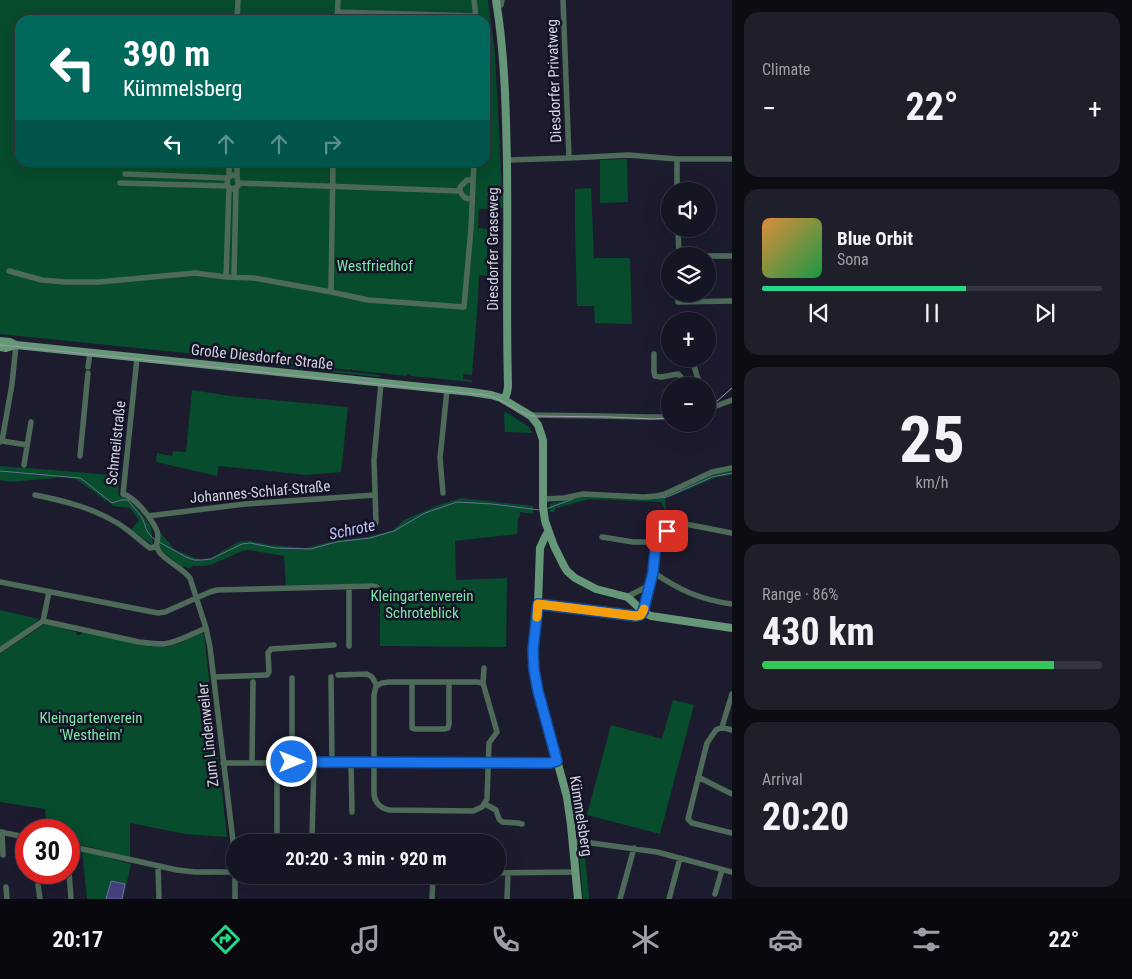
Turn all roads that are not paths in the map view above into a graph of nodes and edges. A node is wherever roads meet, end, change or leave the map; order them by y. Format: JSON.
{"nodes":[{"id":1,"x":238,"y":0,"type":"edge"},
{"id":2,"x":338,"y":0,"type":"edge"},
{"id":3,"x":474,"y":0,"type":"edge"},
{"id":4,"x":502,"y":0,"type":"edge"},
{"id":5,"x":563,"y":0,"type":"edge"},
{"id":6,"x":496,"y":4,"type":"edge"},
{"id":7,"x":338,"y":12,"type":"joint"},
{"id":8,"x":237,"y":15,"type":"edge"},
{"id":9,"x":407,"y":15,"type":"edge"},
{"id":10,"x":476,"y":15,"type":"edge"},
{"id":11,"x":570,"y":158,"type":"junction"},
{"id":12,"x":677,"y":159,"type":"junction"},
{"id":13,"x":732,"y":159,"type":"edge"},
{"id":14,"x":507,"y":160,"type":"junction"},
{"id":15,"x":229,"y":167,"type":"edge"},
{"id":16,"x":236,"y":167,"type":"edge"},
{"id":17,"x":334,"y":167,"type":"edge"},
{"id":18,"x":474,"y":167,"type":"edge"},
{"id":19,"x":125,"y":174,"type":"dead end"},
{"id":20,"x":228,"y":177,"type":"junction"},
{"id":21,"x":473,"y":180,"type":"junction"},
{"id":22,"x":678,"y":182,"type":"edge"},
{"id":23,"x":120,"y":183,"type":"dead end"},
{"id":24,"x":234,"y":184,"type":"junction"},
{"id":25,"x":333,"y":186,"type":"junction"},
{"id":26,"x":460,"y":190,"type":"junction"},
{"id":27,"x":472,"y":199,"type":"junction"},
{"id":28,"x":716,"y":256,"type":"edge"},
{"id":29,"x":732,"y":256,"type":"edge"},
{"id":30,"x":9,"y":271,"type":"dead end"},
{"id":31,"x":226,"y":277,"type":"junction"},
{"id":32,"x":234,"y":277,"type":"junction"},
{"id":33,"x":330,"y":292,"type":"junction"},
{"id":34,"x":716,"y":301,"type":"edge"},
{"id":35,"x":732,"y":301,"type":"edge"},
{"id":36,"x":0,"y":341,"type":"edge"},
{"id":37,"x":16,"y":345,"type":"junction"},
{"id":38,"x":0,"y":347,"type":"edge"},
{"id":39,"x":90,"y":353,"type":"junction"},
{"id":40,"x":654,"y":354,"type":"dead end"},
{"id":41,"x":137,"y":358,"type":"junction"},
{"id":42,"x":662,"y":377,"type":"edge"},
{"id":43,"x":662,"y":377,"type":"edge"},
{"id":44,"x":680,"y":377,"type":"edge"},
{"id":45,"x":380,"y":383,"type":"junction"},
{"id":46,"x":446,"y":390,"type":"junction"},
{"id":47,"x":504,"y":400,"type":"junction"},
{"id":48,"x":732,"y":400,"type":"edge"},
{"id":49,"x":716,"y":406,"type":"edge"},
{"id":50,"x":529,"y":415,"type":"junction"},
{"id":51,"x":661,"y":417,"type":"edge"},
{"id":52,"x":31,"y":422,"type":"dead end"},
{"id":53,"x":1,"y":442,"type":"edge"},
{"id":54,"x":27,"y":445,"type":"junction"},
{"id":55,"x":80,"y":456,"type":"dead end"},
{"id":56,"x":24,"y":465,"type":"dead end"},
{"id":57,"x":732,"y":468,"type":"edge"},
{"id":58,"x":443,"y":493,"type":"dead end"},
{"id":59,"x":36,"y":494,"type":"dead end"},
{"id":60,"x":375,"y":495,"type":"junction"},
{"id":61,"x":543,"y":506,"type":"junction"},
{"id":62,"x":148,"y":516,"type":"junction"},
{"id":63,"x":375,"y":525,"type":"dead end"},
{"id":64,"x":548,"y":532,"type":"junction"},
{"id":65,"x":732,"y":533,"type":"edge"},
{"id":66,"x":602,"y":537,"type":"dead end"},
{"id":67,"x":656,"y":542,"type":"junction"},
{"id":68,"x":157,"y":544,"type":"junction"},
{"id":69,"x":653,"y":572,"type":"junction"},
{"id":70,"x":0,"y":582,"type":"edge"},
{"id":71,"x":650,"y":585,"type":"junction"},
{"id":72,"x":349,"y":587,"type":"junction"},
{"id":73,"x":377,"y":587,"type":"dead end"},
{"id":74,"x":49,"y":592,"type":"junction"},
{"id":75,"x":627,"y":597,"type":"junction"},
{"id":76,"x":197,"y":598,"type":"junction"},
{"id":77,"x":538,"y":604,"type":"junction"},
{"id":78,"x":732,"y":604,"type":"edge"},
{"id":79,"x":643,"y":612,"type":"junction"},
{"id":80,"x":43,"y":621,"type":"junction"},
{"id":81,"x":206,"y":628,"type":"junction"},
{"id":82,"x":732,"y":628,"type":"edge"},
{"id":83,"x":334,"y":645,"type":"dead end"},
{"id":84,"x":349,"y":646,"type":"dead end"},
{"id":85,"x":0,"y":650,"type":"edge"},
{"id":86,"x":484,"y":668,"type":"dead end"},
{"id":87,"x":214,"y":676,"type":"junction"},
{"id":88,"x":292,"y":678,"type":"dead end"},
{"id":89,"x":253,"y":682,"type":"dead end"},
{"id":90,"x":412,"y":682,"type":"junction"},
{"id":91,"x":449,"y":682,"type":"junction"},
{"id":92,"x":483,"y":683,"type":"junction"},
{"id":93,"x":377,"y":686,"type":"junction"},
{"id":94,"x":732,"y":694,"type":"edge"},
{"id":95,"x":722,"y":727,"type":"junction"},
{"id":96,"x":732,"y":730,"type":"edge"},
{"id":97,"x":557,"y":761,"type":"junction"},
{"id":98,"x":223,"y":762,"type":"junction"},
{"id":99,"x":252,"y":762,"type":"junction"},
{"id":100,"x":277,"y":762,"type":"junction"},
{"id":101,"x":292,"y":762,"type":"junction"},
{"id":102,"x":314,"y":762,"type":"junction"},
{"id":103,"x":332,"y":763,"type":"junction"},
{"id":104,"x":351,"y":763,"type":"junction"},
{"id":105,"x":374,"y":763,"type":"junction"},
{"id":106,"x":488,"y":763,"type":"junction"},
{"id":107,"x":698,"y":777,"type":"junction"},
{"id":108,"x":732,"y":794,"type":"edge"},
{"id":109,"x":485,"y":804,"type":"junction"},
{"id":110,"x":352,"y":812,"type":"dead end"},
{"id":111,"x":522,"y":824,"type":"dead end"},
{"id":112,"x":1,"y":832,"type":"edge"},
{"id":113,"x":732,"y":833,"type":"edge"},
{"id":114,"x":232,"y":834,"type":"edge"},
{"id":115,"x":276,"y":834,"type":"edge"},
{"id":116,"x":313,"y":834,"type":"edge"},
{"id":117,"x":15,"y":835,"type":"edge"},
{"id":118,"x":573,"y":842,"type":"junction"},
{"id":119,"x":80,"y":848,"type":"edge"},
{"id":120,"x":634,"y":848,"type":"junction"},
{"id":121,"x":3,"y":856,"type":"dead end"},
{"id":122,"x":680,"y":858,"type":"junction"},
{"id":123,"x":158,"y":866,"type":"junction"},
{"id":124,"x":722,"y":870,"type":"junction"},
{"id":125,"x":576,"y":872,"type":"junction"},
{"id":126,"x":732,"y":872,"type":"edge"},
{"id":127,"x":226,"y":873,"type":"edge"},
{"id":128,"x":508,"y":873,"type":"joint"},
{"id":129,"x":70,"y":884,"type":"edge"},
{"id":130,"x":235,"y":884,"type":"edge"},
{"id":131,"x":433,"y":884,"type":"edge"},
{"id":132,"x":38,"y":885,"type":"dead end"},
{"id":133,"x":6,"y":887,"type":"dead end"},
{"id":134,"x":715,"y":894,"type":"dead end"},
{"id":135,"x":8,"y":899,"type":"edge"},
{"id":136,"x":40,"y":899,"type":"edge"},
{"id":137,"x":71,"y":899,"type":"edge"},
{"id":138,"x":159,"y":899,"type":"edge"},
{"id":139,"x":235,"y":899,"type":"edge"},
{"id":140,"x":432,"y":899,"type":"edge"},
{"id":141,"x":507,"y":899,"type":"edge"},
{"id":142,"x":578,"y":899,"type":"edge"},
{"id":143,"x":620,"y":899,"type":"edge"},
{"id":144,"x":669,"y":899,"type":"edge"}],
"edges":[{"from":1,"to":8,"type":"street"},
{"from":2,"to":7,"type":"street"},
{"from":3,"to":10,"type":"street"},
{"from":4,"to":6,"type":"street","name":"Diesdorfer Graseweg"},
{"from":5,"to":11,"type":"street","name":"Diesdorfer Privatweg"},
{"from":6,"to":14,"type":"main road","name":"Diesdorfer Graseweg"},
{"from":7,"to":9,"type":"street"},
{"from":11,"to":12,"type":"street"},
{"from":11,"to":14,"type":"street","name":"Diesdorfer Privatweg"},
{"from":12,"to":13,"type":"street"},
{"from":12,"to":22,"type":"street"},
{"from":14,"to":47,"type":"main road","name":"Diesdorfer Graseweg"},
{"from":15,"to":20,"type":"street"},
{"from":16,"to":24,"type":"street"},
{"from":17,"to":25,"type":"street"},
{"from":18,"to":21,"type":"street"},
{"from":19,"to":20,"type":"street"},
{"from":20,"to":24,"type":"street"},
{"from":20,"to":24,"type":"street"},
{"from":21,"to":26,"type":"street"},
{"from":21,"to":27,"type":"street"},
{"from":23,"to":24,"type":"street"},
{"from":24,"to":25,"type":"street"},
{"from":24,"to":31,"type":"street"},
{"from":24,"to":32,"type":"street"},
{"from":25,"to":26,"type":"street"},
{"from":25,"to":33,"type":"street"},
{"from":26,"to":27,"type":"street"},
{"from":27,"to":33,"type":"street"},
{"from":28,"to":29,"type":"street"},
{"from":30,"to":31,"type":"street"},
{"from":31,"to":32,"type":"street"},
{"from":32,"to":33,"type":"street"},
{"from":34,"to":35,"type":"street"},
{"from":36,"to":37,"type":"main road","name":"Große Diesdorfer Straße"},
{"from":37,"to":38,"type":"main road","name":"Große Diesdorfer Straße"},
{"from":37,"to":39,"type":"main road","name":"Große Diesdorfer Straße"},
{"from":37,"to":53,"type":"street"},
{"from":39,"to":41,"type":"main road","name":"Große Diesdorfer Straße"},
{"from":39,"to":55,"type":"street"},
{"from":40,"to":43,"type":"street"},
{"from":41,"to":45,"type":"main road","name":"Große Diesdorfer Straße"},
{"from":41,"to":62,"type":"street","name":"Schmeilstraße"},
{"from":42,"to":44,"type":"street"},
{"from":45,"to":46,"type":"main road","name":"Große Diesdorfer Straße"},
{"from":45,"to":60,"type":"street"},
{"from":46,"to":47,"type":"main road","name":"Große Diesdorfer Straße"},
{"from":46,"to":58,"type":"street"},
{"from":47,"to":50,"type":"main road","name":"Große Diesdorfer Straße"},
{"from":48,"to":49,"type":"street"},
{"from":50,"to":51,"type":"street"},
{"from":50,"to":61,"type":"main road"},
{"from":52,"to":54,"type":"street"},
{"from":53,"to":54,"type":"street"},
{"from":54,"to":56,"type":"street"},
{"from":57,"to":61,"type":"street"},
{"from":59,"to":68,"type":"street"},
{"from":60,"to":62,"type":"street","name":"Johannes-Schlaf-Straße"},
{"from":60,"to":63,"type":"street"},
{"from":61,"to":64,"type":"main road"},
{"from":62,"to":68,"type":"street","name":"Schmeilstraße"},
{"from":64,"to":75,"type":"main road"},
{"from":64,"to":77,"type":"main road","name":"Kümmelsberg"},
{"from":65,"to":67,"type":"street"},
{"from":66,"to":67,"type":"street"},
{"from":67,"to":69,"type":"street"},
{"from":68,"to":76,"type":"street","name":"Zum Lindenweiler"},
{"from":69,"to":71,"type":"street"},
{"from":69,"to":78,"type":"street"},
{"from":70,"to":74,"type":"street"},
{"from":71,"to":75,"type":"street"},
{"from":71,"to":79,"type":"street"},
{"from":72,"to":73,"type":"street"},
{"from":72,"to":76,"type":"street"},
{"from":72,"to":84,"type":"street"},
{"from":74,"to":76,"type":"street"},
{"from":74,"to":80,"type":"street"},
{"from":75,"to":79,"type":"main road"},
{"from":76,"to":81,"type":"street","name":"Zum Lindenweiler"},
{"from":77,"to":79,"type":"street"},
{"from":77,"to":97,"type":"main road","name":"Kümmelsberg"},
{"from":79,"to":82,"type":"main road"},
{"from":80,"to":81,"type":"street"},
{"from":80,"to":85,"type":"street"},
{"from":81,"to":87,"type":"street","name":"Zum Lindenweiler"},
{"from":83,"to":87,"type":"street"},
{"from":86,"to":92,"type":"street"},
{"from":87,"to":98,"type":"street","name":"Zum Lindenweiler"},
{"from":88,"to":101,"type":"street"},
{"from":89,"to":99,"type":"street"},
{"from":90,"to":91,"type":"street"},
{"from":90,"to":91,"type":"street"},
{"from":90,"to":93,"type":"street"},
{"from":91,"to":92,"type":"street"},
{"from":92,"to":106,"type":"street"},
{"from":93,"to":103,"type":"street"},
{"from":93,"to":105,"type":"street"},
{"from":94,"to":95,"type":"street"},
{"from":95,"to":96,"type":"street"},
{"from":95,"to":107,"type":"street"},
{"from":97,"to":106,"type":"street"},
{"from":97,"to":118,"type":"main road","name":"Kümmelsberg"},
{"from":98,"to":99,"type":"street"},
{"from":98,"to":114,"type":"street","name":"Zum Lindenweiler"},
{"from":99,"to":100,"type":"street"},
{"from":100,"to":101,"type":"street"},
{"from":100,"to":115,"type":"street"},
{"from":101,"to":102,"type":"street"},
{"from":102,"to":103,"type":"street"},
{"from":102,"to":116,"type":"street"},
{"from":103,"to":104,"type":"street"},
{"from":104,"to":105,"type":"street"},
{"from":104,"to":110,"type":"street"},
{"from":105,"to":106,"type":"street"},
{"from":105,"to":109,"type":"street"},
{"from":106,"to":109,"type":"street"},
{"from":107,"to":108,"type":"street"},
{"from":107,"to":113,"type":"street"},
{"from":109,"to":111,"type":"street"},
{"from":112,"to":117,"type":"street"},
{"from":112,"to":121,"type":"street"},
{"from":118,"to":120,"type":"street"},
{"from":118,"to":125,"type":"main road","name":"Kümmelsberg"},
{"from":119,"to":123,"type":"street"},
{"from":120,"to":122,"type":"street"},
{"from":120,"to":143,"type":"street"},
{"from":122,"to":124,"type":"street"},
{"from":122,"to":144,"type":"street"},
{"from":123,"to":127,"type":"street"},
{"from":123,"to":138,"type":"street"},
{"from":124,"to":126,"type":"street"},
{"from":124,"to":134,"type":"street"},
{"from":125,"to":128,"type":"street"},
{"from":125,"to":142,"type":"main road","name":"Kümmelsberg"},
{"from":128,"to":141,"type":"street"},
{"from":129,"to":137,"type":"street"},
{"from":130,"to":139,"type":"street","name":"Zum Lindenweiler"},
{"from":131,"to":140,"type":"street"},
{"from":132,"to":136,"type":"street"},
{"from":133,"to":135,"type":"street"}]}
